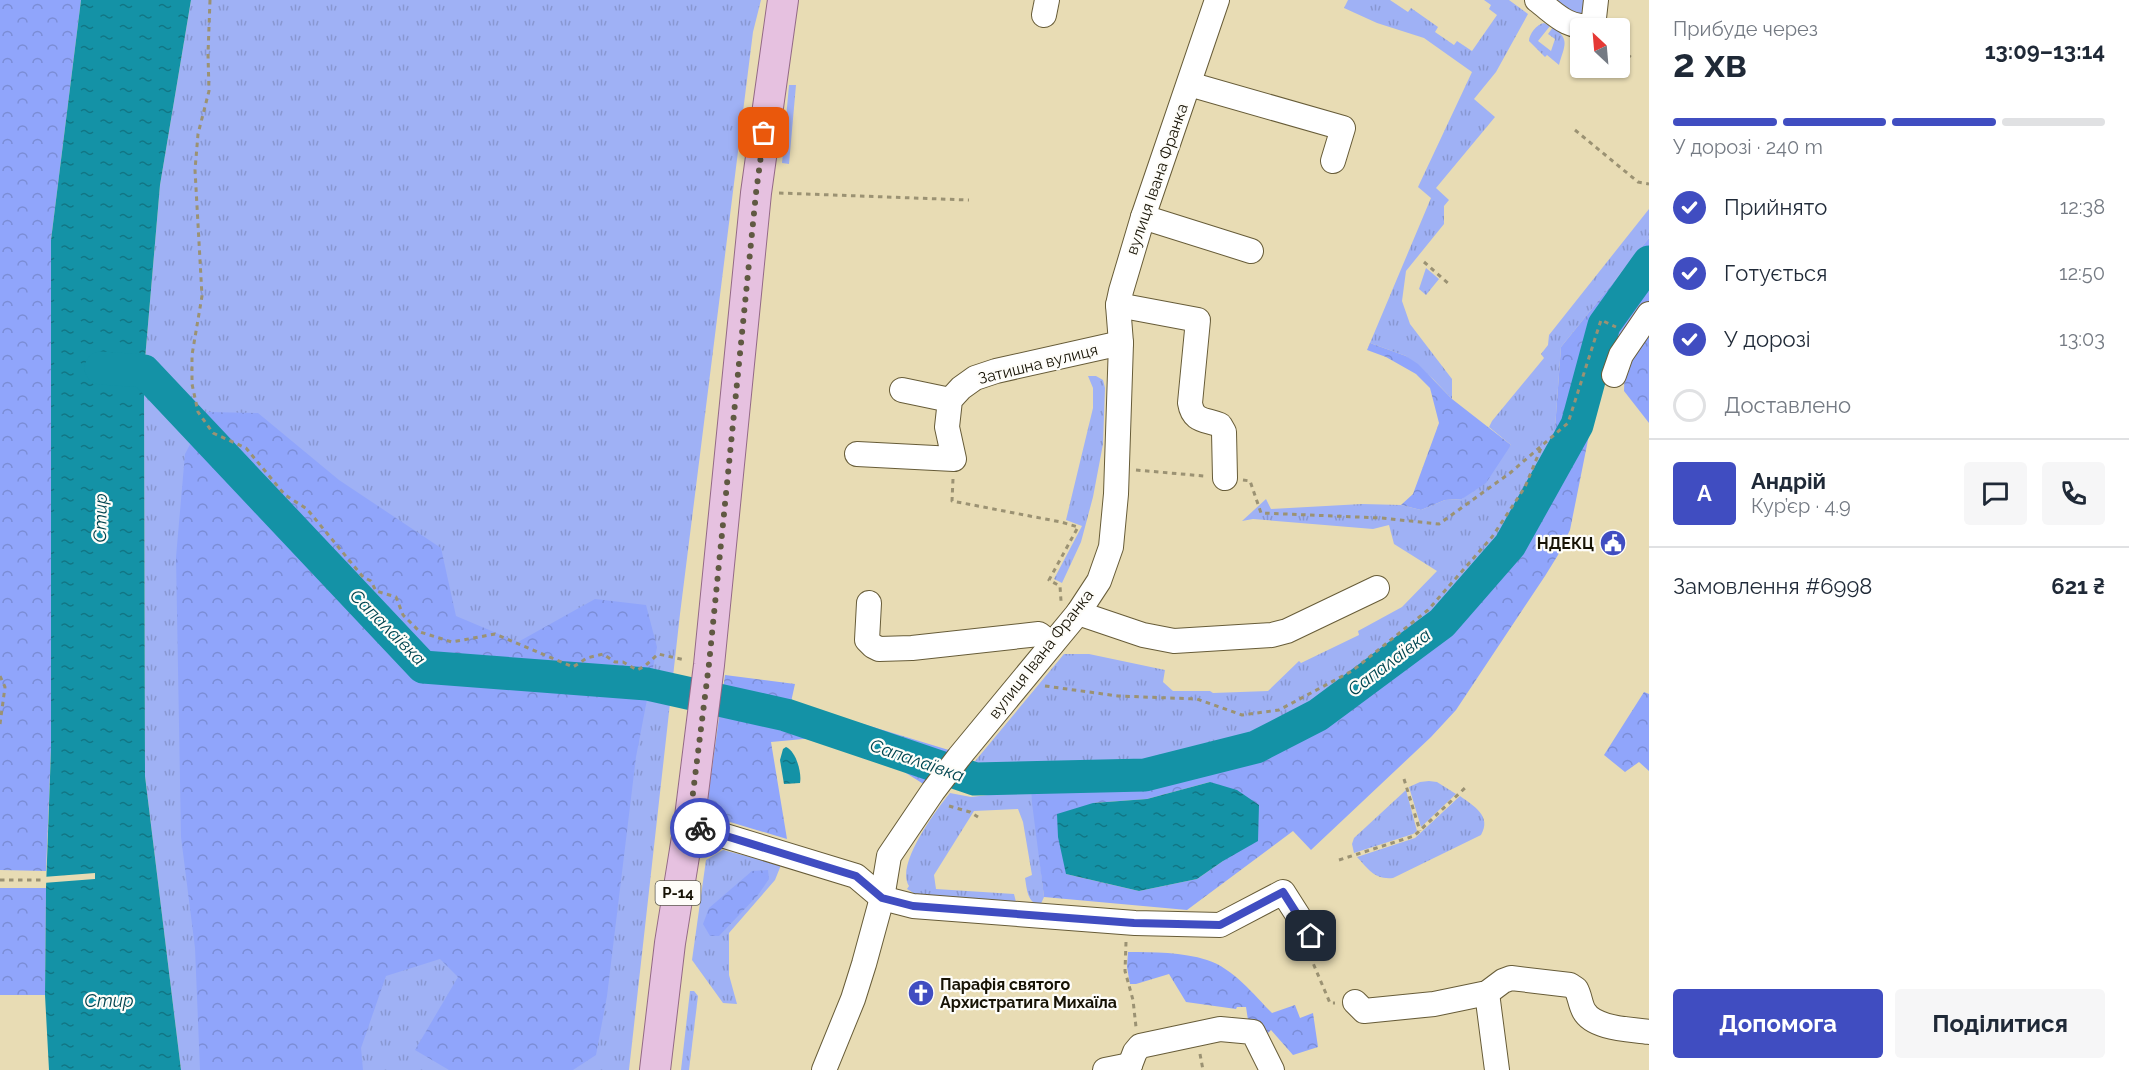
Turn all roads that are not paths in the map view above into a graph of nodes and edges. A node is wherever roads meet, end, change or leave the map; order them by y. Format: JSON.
{"nodes":[{"id":1,"x":783,"y":0,"type":"edge"},
{"id":2,"x":1217,"y":0,"type":"edge"},
{"id":3,"x":1537,"y":0,"type":"edge"},
{"id":4,"x":1596,"y":0,"type":"edge"},
{"id":5,"x":1190,"y":84,"type":"junction"},
{"id":6,"x":1333,"y":161,"type":"dead end"},
{"id":7,"x":1143,"y":217,"type":"junction"},
{"id":8,"x":1251,"y":251,"type":"dead end"},
{"id":9,"x":1118,"y":305,"type":"junction"},
{"id":10,"x":1649,"y":314,"type":"edge"},
{"id":11,"x":1121,"y":344,"type":"junction"},
{"id":12,"x":1614,"y":375,"type":"dead end"},
{"id":13,"x":902,"y":390,"type":"dead end"},
{"id":14,"x":950,"y":400,"type":"junction"},
{"id":15,"x":857,"y":454,"type":"dead end"},
{"id":16,"x":1225,"y":478,"type":"dead end"},
{"id":17,"x":1377,"y":588,"type":"dead end"},
{"id":18,"x":869,"y":603,"type":"dead end"},
{"id":19,"x":1078,"y":613,"type":"junction"},
{"id":20,"x":1052,"y":644,"type":"junction"},
{"id":21,"x":689,"y":825,"type":"junction"},
{"id":22,"x":882,"y":898,"type":"junction"},
{"id":23,"x":1311,"y":936,"type":"road end"},
{"id":24,"x":1487,"y":993,"type":"junction"},
{"id":25,"x":1355,"y":1002,"type":"dead end"},
{"id":26,"x":1649,"y":1032,"type":"edge"},
{"id":27,"x":1134,"y":1060,"type":"edge"},
{"id":28,"x":655,"y":1070,"type":"edge"},
{"id":29,"x":824,"y":1070,"type":"edge"},
{"id":30,"x":1105,"y":1070,"type":"edge"},
{"id":31,"x":1272,"y":1070,"type":"edge"},
{"id":32,"x":1497,"y":1070,"type":"edge"}],
"edges":[{"from":1,"to":21,"type":"main road","number":"Р-14"},
{"from":2,"to":5,"type":"street","name":"вулиця Івана Франка"},
{"from":3,"to":4,"type":"street"},
{"from":5,"to":6,"type":"street"},
{"from":5,"to":7,"type":"street","name":"вулиця Івана Франка"},
{"from":7,"to":8,"type":"street"},
{"from":7,"to":9,"type":"street","name":"вулиця Івана Франка"},
{"from":9,"to":11,"type":"street","name":"вулиця Івана Франка"},
{"from":9,"to":16,"type":"street"},
{"from":10,"to":12,"type":"street"},
{"from":11,"to":14,"type":"street","name":"Затишна вулиця"},
{"from":11,"to":19,"type":"street","name":"вулиця Івана Франка"},
{"from":13,"to":14,"type":"street"},
{"from":14,"to":15,"type":"street"},
{"from":17,"to":19,"type":"street"},
{"from":18,"to":20,"type":"street"},
{"from":19,"to":20,"type":"street","name":"вулиця Івана Франка"},
{"from":20,"to":22,"type":"street","name":"вулиця Івана Франка"},
{"from":21,"to":22,"type":"street"},
{"from":21,"to":28,"type":"main road","number":"Р-14"},
{"from":22,"to":23,"type":"street"},
{"from":22,"to":29,"type":"street","name":"вулиця Івана Франка"},
{"from":24,"to":25,"type":"street"},
{"from":24,"to":26,"type":"street"},
{"from":24,"to":32,"type":"street"},
{"from":27,"to":30,"type":"street"},
{"from":27,"to":31,"type":"street"}]}
